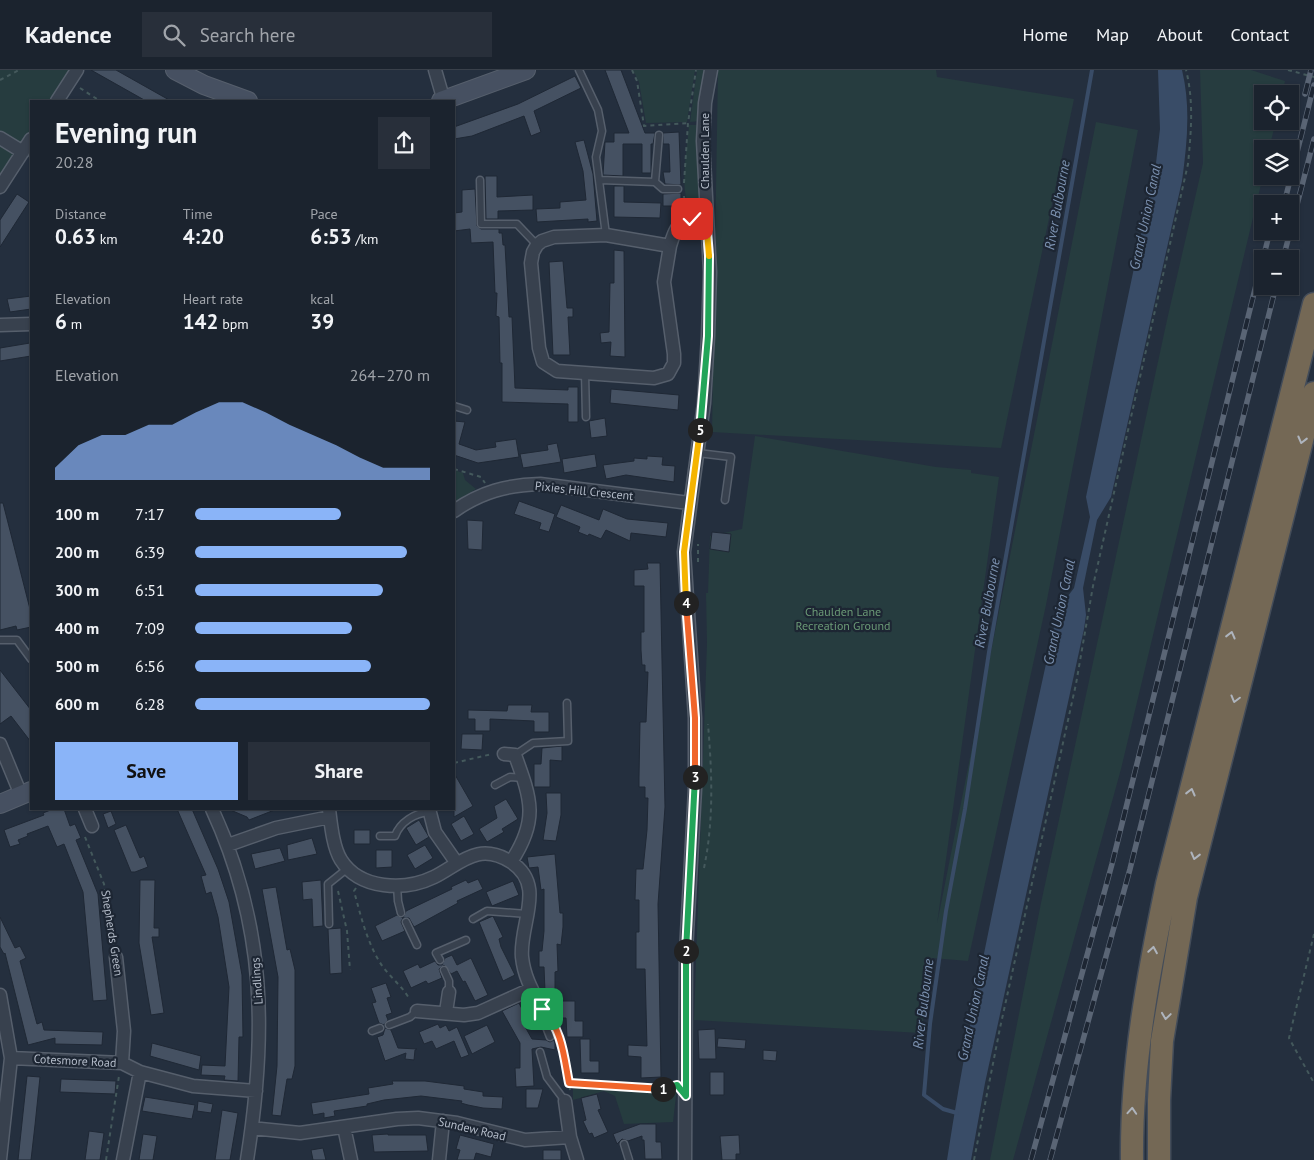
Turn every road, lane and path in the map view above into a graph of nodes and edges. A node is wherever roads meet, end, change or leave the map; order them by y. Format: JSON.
{"nodes":[{"id":1,"x":18,"y":70,"type":"edge"},
{"id":2,"x":77,"y":70,"type":"edge"},
{"id":3,"x":174,"y":70,"type":"edge"},
{"id":4,"x":435,"y":70,"type":"edge"},
{"id":5,"x":526,"y":70,"type":"edge"},
{"id":6,"x":579,"y":70,"type":"edge"},
{"id":7,"x":632,"y":70,"type":"edge"},
{"id":8,"x":696,"y":70,"type":"edge"},
{"id":9,"x":711,"y":70,"type":"edge"},
{"id":10,"x":1186,"y":70,"type":"edge"},
{"id":11,"x":1288,"y":70,"type":"edge"},
{"id":12,"x":1314,"y":77,"type":"edge"},
{"id":13,"x":0,"y":80,"type":"edge"},
{"id":14,"x":70,"y":82,"type":"junction"},
{"id":15,"x":58,"y":100,"type":"edge"},
{"id":16,"x":98,"y":100,"type":"edge"},
{"id":17,"x":245,"y":100,"type":"edge"},
{"id":18,"x":442,"y":100,"type":"edge"},
{"id":19,"x":445,"y":100,"type":"edge"},
{"id":20,"x":704,"y":122,"type":"junction"},
{"id":21,"x":688,"y":123,"type":"junction"},
{"id":22,"x":659,"y":135,"type":"dead end"},
{"id":23,"x":0,"y":138,"type":"edge"},
{"id":24,"x":30,"y":140,"type":"edge"},
{"id":25,"x":22,"y":152,"type":"junction"},
{"id":26,"x":480,"y":180,"type":"dead end"},
{"id":27,"x":600,"y":180,"type":"junction"},
{"id":28,"x":655,"y":182,"type":"junction"},
{"id":29,"x":0,"y":187,"type":"edge"},
{"id":30,"x":678,"y":189,"type":"dead end"},
{"id":31,"x":706,"y":218,"type":"junction"},
{"id":32,"x":692,"y":219,"type":"junction"},
{"id":33,"x":606,"y":235,"type":"junction"},
{"id":34,"x":537,"y":245,"type":"junction"},
{"id":35,"x":670,"y":246,"type":"junction"},
{"id":36,"x":1314,"y":304,"type":"edge"},
{"id":37,"x":30,"y":324,"type":"edge"},
{"id":38,"x":0,"y":325,"type":"edge"},
{"id":39,"x":586,"y":373,"type":"junction"},
{"id":40,"x":1314,"y":393,"type":"edge"},
{"id":41,"x":455,"y":406,"type":"edge"},
{"id":42,"x":468,"y":410,"type":"dead end"},
{"id":43,"x":586,"y":417,"type":"dead end"},
{"id":44,"x":698,"y":453,"type":"junction"},
{"id":45,"x":455,"y":469,"type":"edge"},
{"id":46,"x":488,"y":491,"type":"junction"},
{"id":47,"x":725,"y":500,"type":"dead end"},
{"id":48,"x":689,"y":503,"type":"junction"},
{"id":49,"x":455,"y":510,"type":"edge"},
{"id":50,"x":0,"y":640,"type":"edge"},
{"id":51,"x":30,"y":658,"type":"edge"},
{"id":52,"x":567,"y":703,"type":"dead end"},
{"id":53,"x":0,"y":744,"type":"edge"},
{"id":54,"x":510,"y":755,"type":"junction"},
{"id":55,"x":455,"y":763,"type":"edge"},
{"id":56,"x":524,"y":778,"type":"junction"},
{"id":57,"x":495,"y":785,"type":"dead end"},
{"id":58,"x":26,"y":793,"type":"edge"},
{"id":59,"x":0,"y":804,"type":"edge"},
{"id":60,"x":85,"y":810,"type":"edge"},
{"id":61,"x":212,"y":810,"type":"edge"},
{"id":62,"x":429,"y":810,"type":"edge"},
{"id":63,"x":329,"y":813,"type":"edge"},
{"id":64,"x":92,"y":826,"type":"joint"},
{"id":65,"x":380,"y":836,"type":"dead end"},
{"id":66,"x":228,"y":845,"type":"junction"},
{"id":67,"x":456,"y":862,"type":"junction"},
{"id":68,"x":511,"y":862,"type":"junction"},
{"id":69,"x":348,"y":868,"type":"junction"},
{"id":70,"x":335,"y":878,"type":"junction"},
{"id":71,"x":360,"y":878,"type":"junction"},
{"id":72,"x":397,"y":885,"type":"junction"},
{"id":73,"x":401,"y":913,"type":"dead end"},
{"id":74,"x":527,"y":914,"type":"junction"},
{"id":75,"x":473,"y":919,"type":"dead end"},
{"id":76,"x":406,"y":922,"type":"dead end"},
{"id":77,"x":329,"y":924,"type":"dead end"},
{"id":78,"x":1314,"y":934,"type":"edge"},
{"id":79,"x":466,"y":940,"type":"dead end"},
{"id":80,"x":417,"y":945,"type":"dead end"},
{"id":81,"x":116,"y":957,"type":"joint"},
{"id":82,"x":440,"y":960,"type":"dead end"},
{"id":83,"x":350,"y":970,"type":"dead end"},
{"id":84,"x":444,"y":970,"type":"dead end"},
{"id":85,"x":531,"y":989,"type":"junction"},
{"id":86,"x":449,"y":992,"type":"joint"},
{"id":87,"x":0,"y":995,"type":"edge"},
{"id":88,"x":542,"y":1009,"type":"junction"},
{"id":89,"x":417,"y":1011,"type":"junction"},
{"id":90,"x":446,"y":1012,"type":"junction"},
{"id":91,"x":389,"y":1025,"type":"dead end"},
{"id":92,"x":380,"y":1028,"type":"dead end"},
{"id":93,"x":372,"y":1031,"type":"dead end"},
{"id":94,"x":550,"y":1037,"type":"dead end"},
{"id":95,"x":562,"y":1046,"type":"joint"},
{"id":96,"x":540,"y":1052,"type":"dead end"},
{"id":97,"x":11,"y":1058,"type":"junction"},
{"id":98,"x":122,"y":1064,"type":"junction"},
{"id":99,"x":140,"y":1072,"type":"junction"},
{"id":100,"x":1314,"y":1082,"type":"edge"},
{"id":101,"x":569,"y":1083,"type":"junction"},
{"id":102,"x":256,"y":1091,"type":"junction"},
{"id":103,"x":686,"y":1096,"type":"junction"},
{"id":104,"x":3,"y":1098,"type":"edge"},
{"id":105,"x":565,"y":1101,"type":"junction"},
{"id":106,"x":442,"y":1121,"type":"junction"},
{"id":107,"x":344,"y":1127,"type":"junction"},
{"id":108,"x":252,"y":1128,"type":"junction"},
{"id":109,"x":570,"y":1138,"type":"junction"},
{"id":110,"x":624,"y":1144,"type":"dead end"},
{"id":111,"x":0,"y":1158,"type":"edge"},
{"id":112,"x":106,"y":1160,"type":"edge"},
{"id":113,"x":123,"y":1160,"type":"edge"},
{"id":114,"x":247,"y":1160,"type":"edge"},
{"id":115,"x":351,"y":1160,"type":"edge"},
{"id":116,"x":439,"y":1160,"type":"edge"},
{"id":117,"x":577,"y":1160,"type":"edge"},
{"id":118,"x":629,"y":1160,"type":"edge"},
{"id":119,"x":685,"y":1160,"type":"edge"},
{"id":120,"x":974,"y":1160,"type":"edge"},
{"id":121,"x":1132,"y":1160,"type":"edge"},
{"id":122,"x":1159,"y":1160,"type":"edge"}],
"edges":[{"from":1,"to":13,"type":"path"},
{"from":2,"to":14,"type":"street"},
{"from":3,"to":17,"type":"street"},
{"from":4,"to":18,"type":"street"},
{"from":5,"to":19,"type":"street"},
{"from":6,"to":27,"type":"lane"},
{"from":7,"to":21,"type":"path"},
{"from":8,"to":21,"type":"path"},
{"from":9,"to":20,"type":"street","name":"Chaulden Lane"},
{"from":10,"to":120,"type":"path"},
{"from":11,"to":12,"type":"path"},
{"from":14,"to":15,"type":"street"},
{"from":14,"to":16,"type":"path"},
{"from":20,"to":21,"type":"path"},
{"from":20,"to":31,"type":"street","name":"Chaulden Lane"},
{"from":21,"to":32,"type":"path"},
{"from":22,"to":28,"type":"lane"},
{"from":23,"to":25,"type":"street"},
{"from":24,"to":25,"type":"street"},
{"from":25,"to":29,"type":"street"},
{"from":26,"to":34,"type":"lane"},
{"from":27,"to":28,"type":"lane"},
{"from":27,"to":33,"type":"lane"},
{"from":28,"to":30,"type":"lane"},
{"from":31,"to":32,"type":"street"},
{"from":31,"to":44,"type":"street","name":"Chaulden Lane"},
{"from":32,"to":35,"type":"street"},
{"from":33,"to":34,"type":"street"},
{"from":33,"to":35,"type":"street"},
{"from":34,"to":39,"type":"street"},
{"from":35,"to":39,"type":"street"},
{"from":121,"to":36,"type":"highway","one_way":true},
{"from":37,"to":38,"type":"street"},
{"from":39,"to":43,"type":"lane"},
{"from":40,"to":122,"type":"highway","one_way":true},
{"from":41,"to":42,"type":"lane"},
{"from":44,"to":47,"type":"lane"},
{"from":44,"to":48,"type":"street","name":"Chaulden Lane"},
{"from":45,"to":46,"type":"path"},
{"from":46,"to":48,"type":"street","name":"Pixies Hill Crescent"},
{"from":46,"to":49,"type":"street","name":"Pixies Hill Crescent"},
{"from":48,"to":103,"type":"street","name":"Chaulden Lane"},
{"from":50,"to":51,"type":"lane"},
{"from":52,"to":54,"type":"lane"},
{"from":53,"to":58,"type":"street"},
{"from":54,"to":55,"type":"path"},
{"from":54,"to":56,"type":"street"},
{"from":56,"to":57,"type":"lane"},
{"from":56,"to":68,"type":"street"},
{"from":58,"to":59,"type":"street"},
{"from":60,"to":64,"type":"street"},
{"from":61,"to":66,"type":"street","name":"Lindlings"},
{"from":62,"to":65,"type":"lane"},
{"from":62,"to":67,"type":"street"},
{"from":63,"to":66,"type":"street"},
{"from":63,"to":69,"type":"street"},
{"from":64,"to":81,"type":"path","name":"Shepherds Green"},
{"from":66,"to":102,"type":"street","name":"Lindlings"},
{"from":67,"to":68,"type":"street"},
{"from":67,"to":72,"type":"street"},
{"from":68,"to":74,"type":"street"},
{"from":69,"to":70,"type":"lane"},
{"from":69,"to":71,"type":"street"},
{"from":70,"to":77,"type":"lane"},
{"from":70,"to":83,"type":"path"},
{"from":71,"to":72,"type":"street"},
{"from":71,"to":89,"type":"path"},
{"from":72,"to":73,"type":"lane"},
{"from":74,"to":75,"type":"lane"},
{"from":74,"to":85,"type":"street"},
{"from":76,"to":80,"type":"lane"},
{"from":78,"to":100,"type":"path"},
{"from":79,"to":82,"type":"lane"},
{"from":81,"to":98,"type":"street","name":"Shepherds Green"},
{"from":84,"to":86,"type":"lane"},
{"from":85,"to":88,"type":"street"},
{"from":85,"to":90,"type":"street"},
{"from":86,"to":90,"type":"street"},
{"from":87,"to":97,"type":"street"},
{"from":88,"to":94,"type":"lane"},
{"from":88,"to":95,"type":"lane"},
{"from":89,"to":90,"type":"street"},
{"from":89,"to":91,"type":"lane"},
{"from":92,"to":93,"type":"lane"},
{"from":95,"to":101,"type":"path"},
{"from":96,"to":105,"type":"lane"},
{"from":97,"to":98,"type":"street","name":"Cotesmore Road"},
{"from":97,"to":104,"type":"street"},
{"from":98,"to":99,"type":"street","name":"Cotesmore Road"},
{"from":98,"to":112,"type":"path"},
{"from":99,"to":102,"type":"street","name":"Cotesmore Road"},
{"from":99,"to":113,"type":"street"},
{"from":101,"to":103,"type":"path"},
{"from":101,"to":105,"type":"path"},
{"from":102,"to":108,"type":"street","name":"Lindlings"},
{"from":103,"to":119,"type":"street","name":"Chaulden Lane"},
{"from":104,"to":111,"type":"street"},
{"from":105,"to":109,"type":"street"},
{"from":106,"to":107,"type":"street","name":"Sundew Road"},
{"from":106,"to":109,"type":"street","name":"Sundew Road"},
{"from":106,"to":116,"type":"street"},
{"from":107,"to":108,"type":"street","name":"Sundew Road"},
{"from":107,"to":115,"type":"street"},
{"from":108,"to":114,"type":"street","name":"Lindlings"},
{"from":109,"to":117,"type":"street"},
{"from":110,"to":118,"type":"lane"}]}
